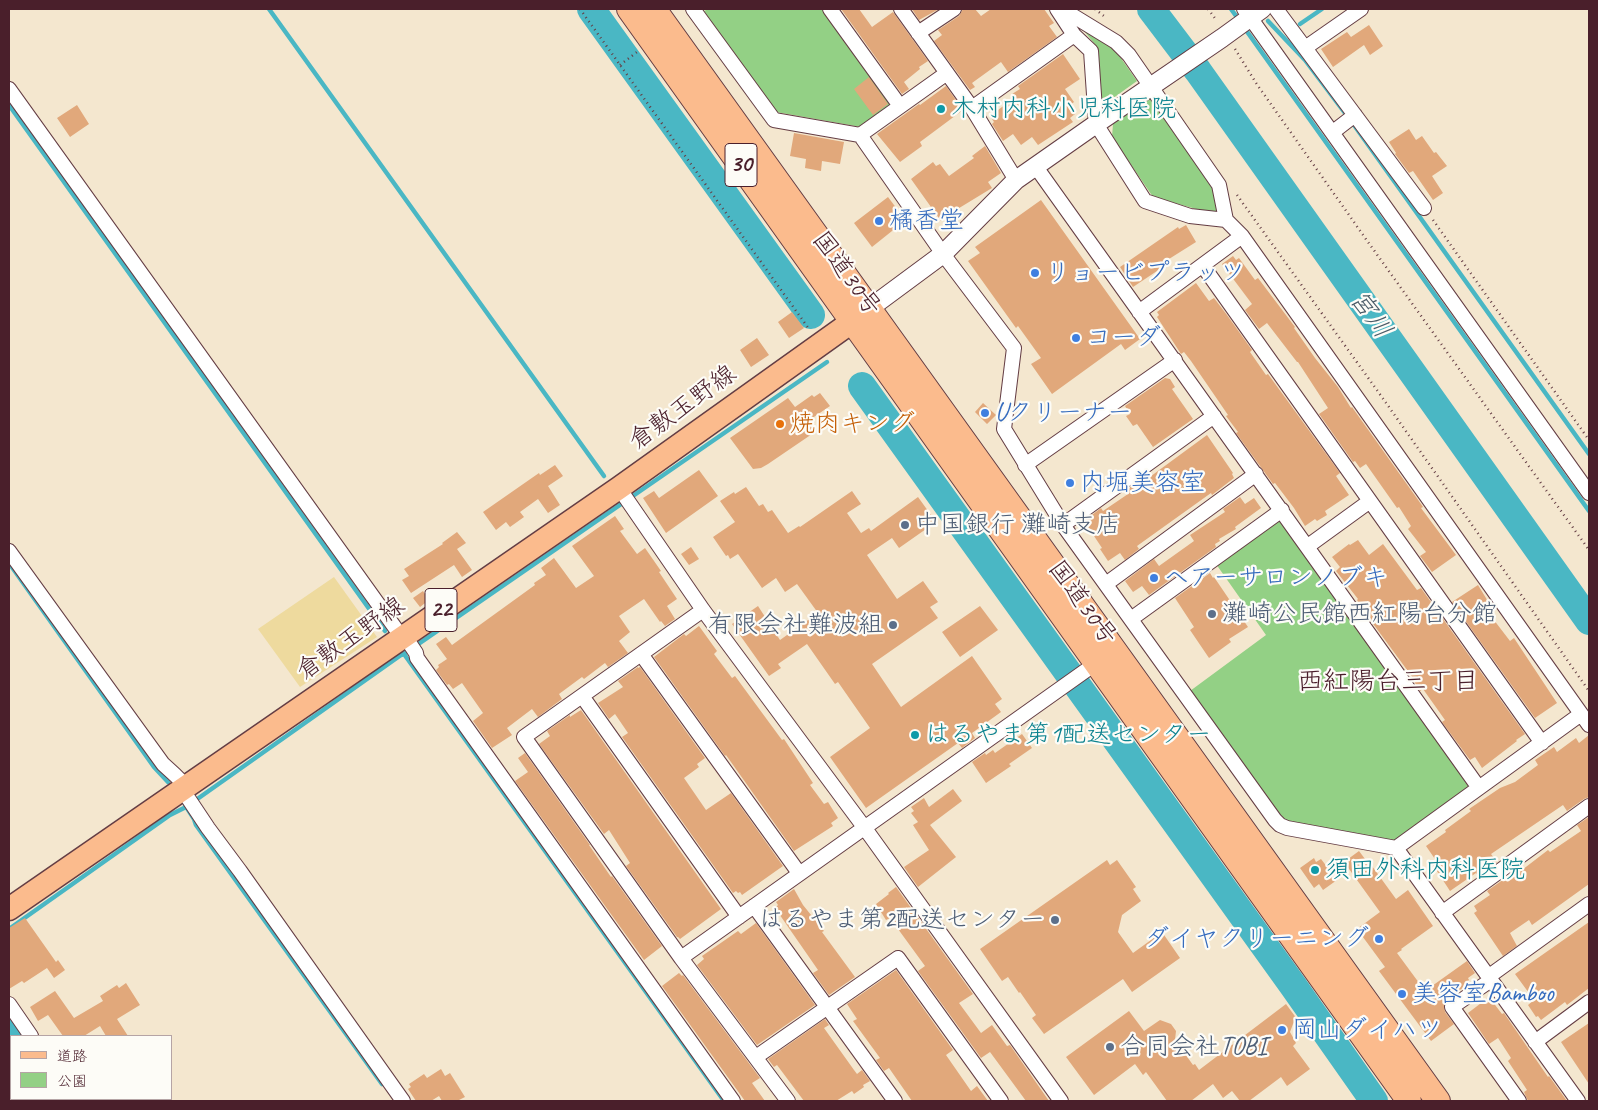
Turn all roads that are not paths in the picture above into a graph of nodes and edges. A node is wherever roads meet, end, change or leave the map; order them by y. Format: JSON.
{"nodes":[{"id":1,"x":629,"y":9,"type":"edge"},
{"id":2,"x":654,"y":9,"type":"edge"},
{"id":3,"x":693,"y":9,"type":"edge"},
{"id":4,"x":830,"y":9,"type":"edge"},
{"id":5,"x":901,"y":9,"type":"edge"},
{"id":6,"x":954,"y":9,"type":"edge"},
{"id":7,"x":1057,"y":9,"type":"edge"},
{"id":8,"x":1062,"y":9,"type":"edge"},
{"id":9,"x":1276,"y":9,"type":"edge"},
{"id":10,"x":1361,"y":9,"type":"edge"},
{"id":11,"x":1241,"y":22,"type":"edge"},
{"id":12,"x":918,"y":33,"type":"junction"},
{"id":13,"x":1074,"y":35,"type":"junction"},
{"id":14,"x":1305,"y":48,"type":"junction"},
{"id":15,"x":947,"y":73,"type":"junction"},
{"id":16,"x":1154,"y":84,"type":"junction"},
{"id":17,"x":9,"y":89,"type":"edge"},
{"id":18,"x":900,"y":106,"type":"junction"},
{"id":19,"x":972,"y":108,"type":"junction"},
{"id":20,"x":1351,"y":118,"type":"junction"},
{"id":21,"x":1096,"y":124,"type":"junction"},
{"id":22,"x":1333,"y":132,"type":"junction"},
{"id":23,"x":860,"y":135,"type":"junction"},
{"id":24,"x":1036,"y":167,"type":"junction"},
{"id":25,"x":1016,"y":180,"type":"junction"},
{"id":26,"x":1424,"y":208,"type":"road end"},
{"id":27,"x":1226,"y":220,"type":"junction"},
{"id":28,"x":1242,"y":236,"type":"junction"},
{"id":29,"x":943,"y":254,"type":"junction"},
{"id":30,"x":1202,"y":266,"type":"junction"},
{"id":31,"x":1139,"y":312,"type":"junction"},
{"id":32,"x":861,"y":315,"type":"junction"},
{"id":33,"x":1174,"y":360,"type":"junction"},
{"id":34,"x":1214,"y":416,"type":"junction"},
{"id":35,"x":1025,"y":465,"type":"junction"},
{"id":36,"x":1256,"y":474,"type":"junction"},
{"id":37,"x":1589,"y":493,"type":"edge"},
{"id":38,"x":625,"y":496,"type":"junction"},
{"id":39,"x":1370,"y":501,"type":"junction"},
{"id":40,"x":1282,"y":510,"type":"junction"},
{"id":41,"x":1063,"y":524,"type":"junction"},
{"id":42,"x":1308,"y":546,"type":"junction"},
{"id":43,"x":9,"y":551,"type":"edge"},
{"id":44,"x":1106,"y":584,"type":"junction"},
{"id":45,"x":703,"y":610,"type":"junction"},
{"id":46,"x":1132,"y":619,"type":"junction"},
{"id":47,"x":409,"y":645,"type":"junction"},
{"id":48,"x":641,"y":654,"type":"junction"},
{"id":49,"x":1090,"y":668,"type":"junction"},
{"id":50,"x":582,"y":696,"type":"junction"},
{"id":51,"x":1585,"y":720,"type":"edge"},
{"id":52,"x":1542,"y":742,"type":"junction"},
{"id":53,"x":1479,"y":788,"type":"junction"},
{"id":54,"x":188,"y":796,"type":"junction"},
{"id":55,"x":1589,"y":806,"type":"edge"},
{"id":56,"x":864,"y":828,"type":"junction"},
{"id":57,"x":1396,"y":848,"type":"junction"},
{"id":58,"x":800,"y":873,"type":"junction"},
{"id":59,"x":1589,"y":904,"type":"edge"},
{"id":60,"x":754,"y":906,"type":"junction"},
{"id":61,"x":9,"y":909,"type":"edge"},
{"id":62,"x":1442,"y":913,"type":"junction"},
{"id":63,"x":739,"y":917,"type":"junction"},
{"id":64,"x":680,"y":958,"type":"junction"},
{"id":65,"x":1490,"y":978,"type":"junction"},
{"id":66,"x":1589,"y":1002,"type":"edge"},
{"id":67,"x":9,"y":1004,"type":"edge"},
{"id":68,"x":827,"y":1007,"type":"junction"},
{"id":69,"x":30,"y":1035,"type":"edge"},
{"id":70,"x":1535,"y":1042,"type":"junction"},
{"id":71,"x":756,"y":1057,"type":"junction"},
{"id":72,"x":404,"y":1101,"type":"edge"},
{"id":73,"x":733,"y":1101,"type":"edge"},
{"id":74,"x":788,"y":1101,"type":"edge"},
{"id":75,"x":895,"y":1101,"type":"edge"},
{"id":76,"x":1001,"y":1101,"type":"edge"},
{"id":77,"x":1061,"y":1101,"type":"edge"},
{"id":78,"x":1409,"y":1101,"type":"edge"},
{"id":79,"x":1438,"y":1101,"type":"edge"},
{"id":80,"x":1519,"y":1101,"type":"edge"},
{"id":81,"x":1578,"y":1101,"type":"edge"}],
"edges":[{"from":1,"to":32,"type":"highway","name":"国道30号","number":"30"},
{"from":2,"to":32,"type":"highway","name":"国道30号","number":"30"},
{"from":3,"to":23,"type":"street"},
{"from":4,"to":18,"type":"street"},
{"from":5,"to":12,"type":"street"},
{"from":6,"to":12,"type":"street"},
{"from":7,"to":13,"type":"street"},
{"from":8,"to":16,"type":"street"},
{"from":9,"to":14,"type":"street"},
{"from":10,"to":14,"type":"street"},
{"from":11,"to":16,"type":"street"},
{"from":11,"to":22,"type":"street"},
{"from":12,"to":15,"type":"street"},
{"from":13,"to":19,"type":"street"},
{"from":13,"to":21,"type":"street"},
{"from":14,"to":20,"type":"street"},
{"from":15,"to":18,"type":"street"},
{"from":15,"to":19,"type":"street"},
{"from":16,"to":21,"type":"street"},
{"from":16,"to":27,"type":"street"},
{"from":17,"to":47,"type":"street"},
{"from":18,"to":23,"type":"street"},
{"from":19,"to":25,"type":"street"},
{"from":20,"to":22,"type":"street"},
{"from":20,"to":26,"type":"street"},
{"from":21,"to":24,"type":"street"},
{"from":21,"to":27,"type":"street"},
{"from":22,"to":37,"type":"street"},
{"from":23,"to":29,"type":"street"},
{"from":24,"to":25,"type":"street"},
{"from":24,"to":31,"type":"street"},
{"from":25,"to":29,"type":"street"},
{"from":27,"to":28,"type":"street"},
{"from":28,"to":30,"type":"street"},
{"from":28,"to":51,"type":"street"},
{"from":29,"to":32,"type":"street"},
{"from":29,"to":35,"type":"street"},
{"from":30,"to":31,"type":"street"},
{"from":30,"to":39,"type":"street"},
{"from":31,"to":33,"type":"street"},
{"from":32,"to":38,"type":"main road","name":"倉敷玉野線","number":"22"},
{"from":32,"to":49,"type":"highway","name":"国道30号","number":"30"},
{"from":33,"to":34,"type":"street"},
{"from":33,"to":35,"type":"street"},
{"from":34,"to":36,"type":"street"},
{"from":34,"to":41,"type":"street"},
{"from":35,"to":41,"type":"street"},
{"from":36,"to":40,"type":"street"},
{"from":36,"to":44,"type":"street"},
{"from":38,"to":45,"type":"street"},
{"from":38,"to":47,"type":"main road","name":"倉敷玉野線","number":"22"},
{"from":39,"to":42,"type":"street"},
{"from":39,"to":52,"type":"street"},
{"from":40,"to":42,"type":"street"},
{"from":40,"to":46,"type":"street"},
{"from":41,"to":44,"type":"street"},
{"from":42,"to":53,"type":"street"},
{"from":43,"to":54,"type":"street"},
{"from":44,"to":46,"type":"street"},
{"from":45,"to":48,"type":"street"},
{"from":45,"to":56,"type":"street"},
{"from":46,"to":57,"type":"street"},
{"from":47,"to":54,"type":"main road","name":"倉敷玉野線","number":"22"},
{"from":47,"to":73,"type":"street"},
{"from":48,"to":50,"type":"street"},
{"from":48,"to":58,"type":"street"},
{"from":49,"to":56,"type":"street"},
{"from":49,"to":78,"type":"highway","name":"国道30号","number":"30"},
{"from":49,"to":79,"type":"highway","name":"国道30号","number":"30"},
{"from":50,"to":63,"type":"street"},
{"from":50,"to":64,"type":"street"},
{"from":51,"to":52,"type":"street"},
{"from":52,"to":53,"type":"street"},
{"from":53,"to":57,"type":"street"},
{"from":54,"to":61,"type":"main road","name":"倉敷玉野線","number":"22"},
{"from":54,"to":72,"type":"street"},
{"from":55,"to":62,"type":"street"},
{"from":56,"to":58,"type":"street"},
{"from":56,"to":77,"type":"street"},
{"from":57,"to":62,"type":"street"},
{"from":58,"to":60,"type":"street"},
{"from":59,"to":65,"type":"street"},
{"from":60,"to":63,"type":"street"},
{"from":60,"to":68,"type":"street"},
{"from":62,"to":65,"type":"street"},
{"from":63,"to":64,"type":"street"},
{"from":64,"to":71,"type":"street"},
{"from":65,"to":70,"type":"street"},
{"from":65,"to":80,"type":"street"},
{"from":66,"to":70,"type":"street"},
{"from":67,"to":69,"type":"street"},
{"from":68,"to":71,"type":"street"},
{"from":68,"to":75,"type":"street"},
{"from":68,"to":76,"type":"street"},
{"from":70,"to":81,"type":"street"},
{"from":71,"to":74,"type":"street"}]}
